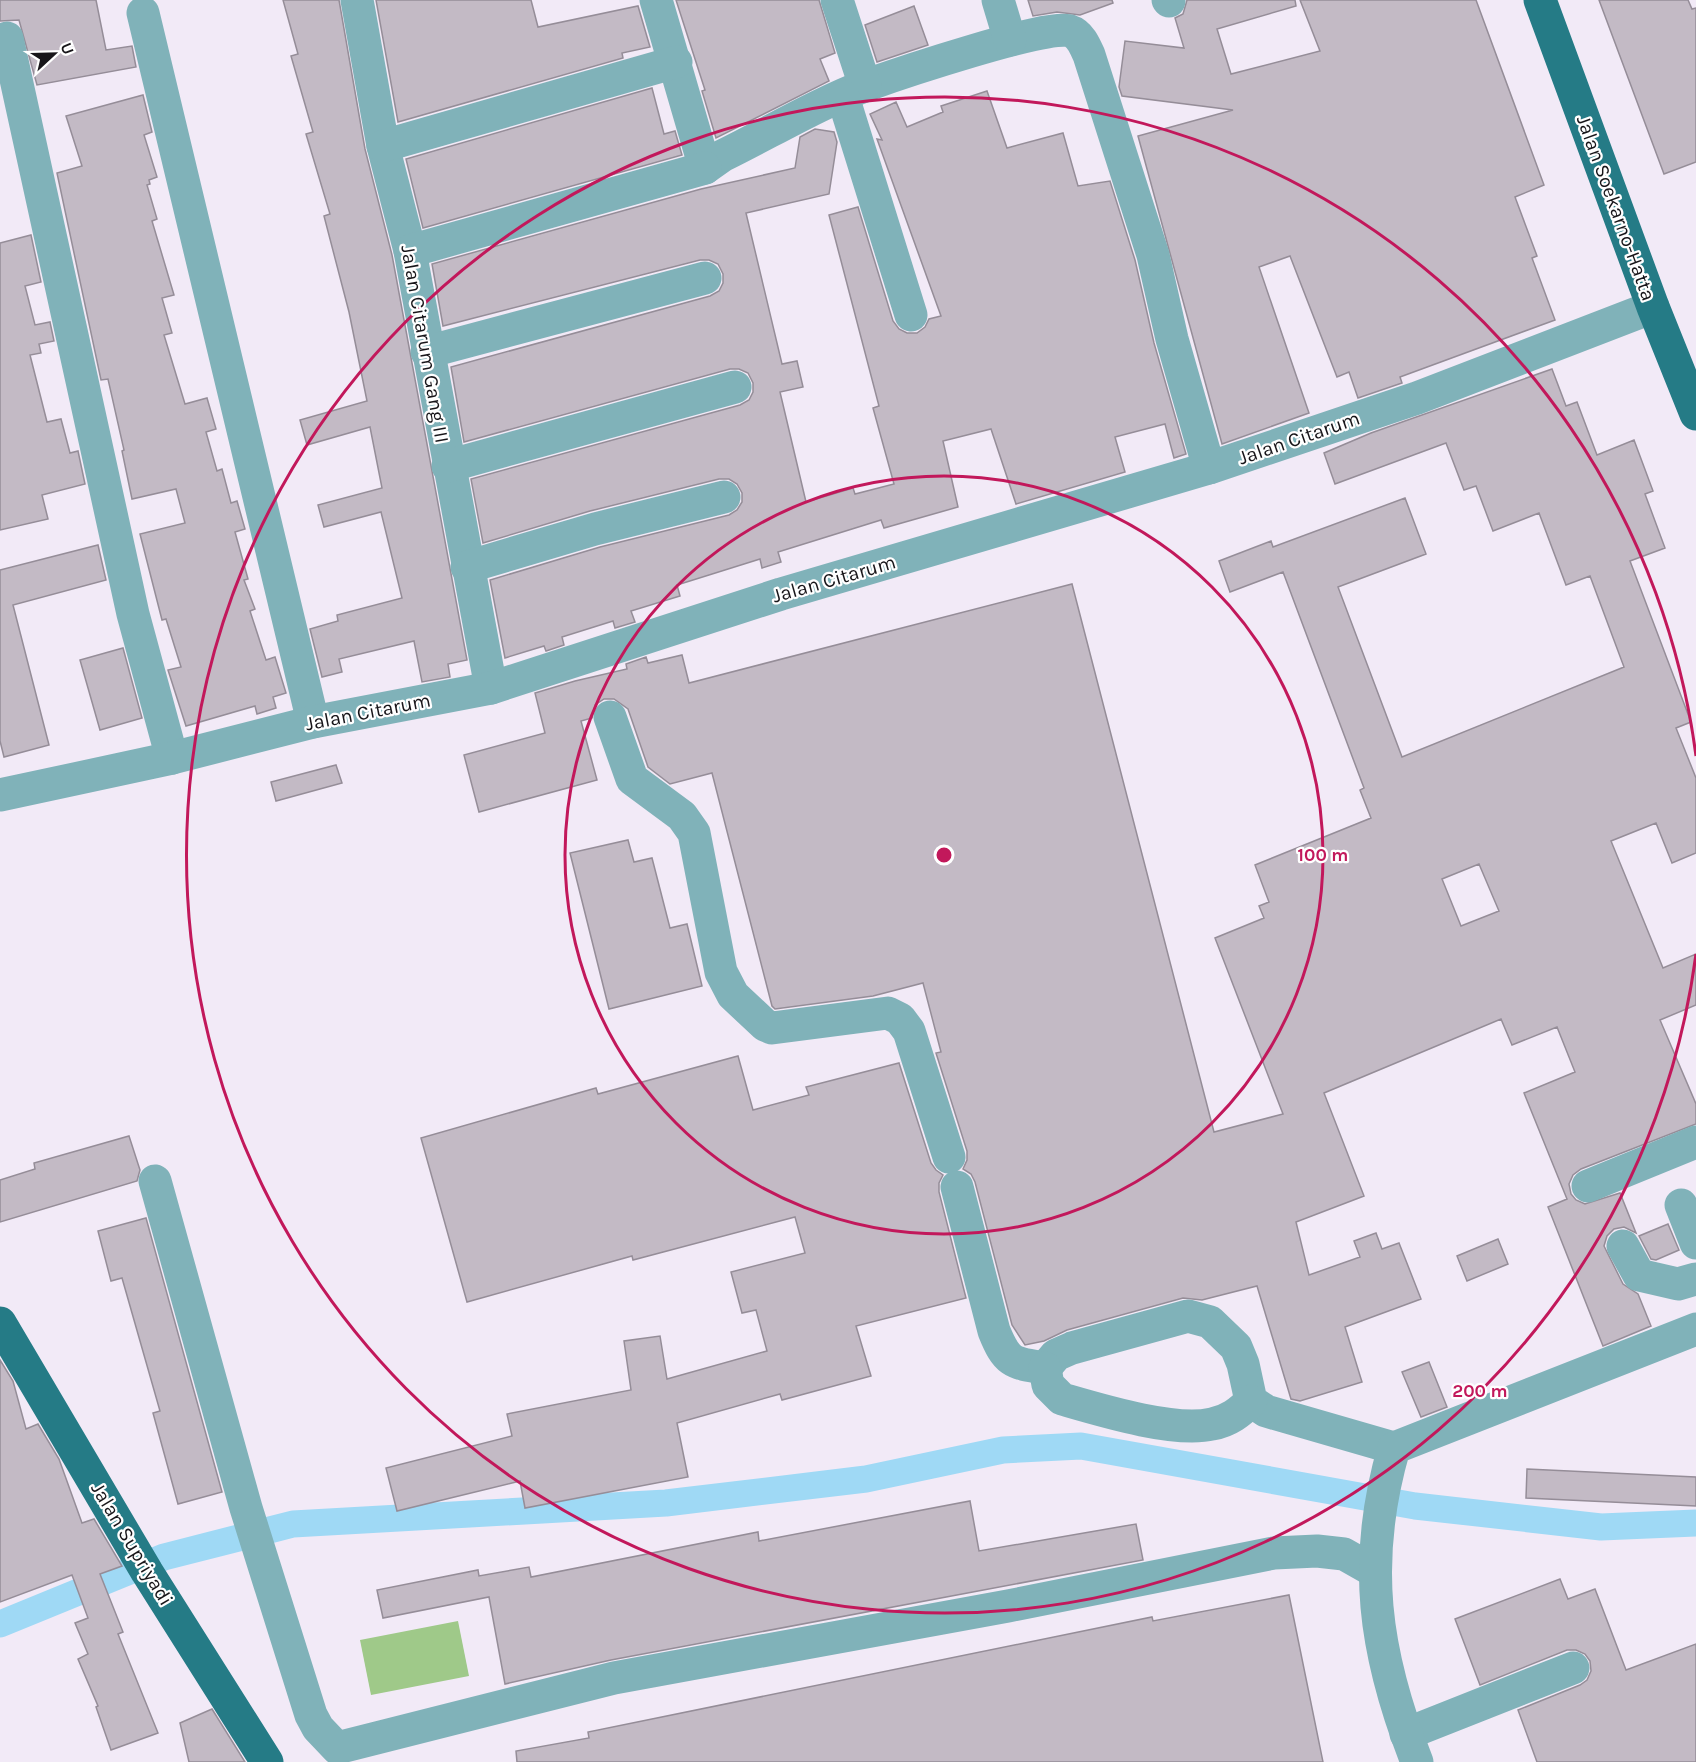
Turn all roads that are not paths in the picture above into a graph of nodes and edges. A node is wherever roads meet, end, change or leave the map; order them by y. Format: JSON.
{"nodes":[{"id":1,"x":357,"y":0,"type":"edge"},
{"id":2,"x":656,"y":0,"type":"edge"},
{"id":3,"x":837,"y":0,"type":"edge"},
{"id":4,"x":998,"y":0,"type":"edge"},
{"id":5,"x":1540,"y":0,"type":"edge"},
{"id":6,"x":143,"y":13,"type":"dead end"},
{"id":7,"x":7,"y":38,"type":"dead end"},
{"id":8,"x":1010,"y":40,"type":"junction"},
{"id":9,"x":676,"y":62,"type":"junction"},
{"id":10,"x":8,"y":79,"type":"edge"},
{"id":11,"x":854,"y":91,"type":"junction"},
{"id":12,"x":383,"y":146,"type":"junction"},
{"id":13,"x":705,"y":168,"type":"junction"},
{"id":14,"x":410,"y":251,"type":"junction"},
{"id":15,"x":705,"y":278,"type":"dead end"},
{"id":16,"x":1653,"y":307,"type":"junction"},
{"id":17,"x":911,"y":315,"type":"dead end"},
{"id":18,"x":427,"y":352,"type":"junction"},
{"id":19,"x":735,"y":387,"type":"dead end"},
{"id":20,"x":1696,"y":414,"type":"edge"},
{"id":21,"x":448,"y":466,"type":"junction"},
{"id":22,"x":1209,"y":468,"type":"junction"},
{"id":23,"x":724,"y":497,"type":"dead end"},
{"id":24,"x":467,"y":567,"type":"junction"},
{"id":25,"x":491,"y":688,"type":"junction"},
{"id":26,"x":610,"y":717,"type":"dead end"},
{"id":27,"x":313,"y":722,"type":"junction"},
{"id":28,"x":171,"y":758,"type":"junction"},
{"id":29,"x":0,"y":795,"type":"edge"},
{"id":30,"x":1696,"y":1142,"type":"edge"},
{"id":31,"x":155,"y":1181,"type":"dead end"},
{"id":32,"x":1588,"y":1186,"type":"dead end"},
{"id":33,"x":1681,"y":1205,"type":"dead end"},
{"id":34,"x":1696,"y":1243,"type":"edge"},
{"id":35,"x":1623,"y":1246,"type":"dead end"},
{"id":36,"x":1696,"y":1279,"type":"edge"},
{"id":37,"x":0,"y":1323,"type":"edge"},
{"id":38,"x":1696,"y":1329,"type":"edge"},
{"id":39,"x":1045,"y":1368,"type":"junction"},
{"id":40,"x":1251,"y":1401,"type":"junction"},
{"id":41,"x":1390,"y":1461,"type":"junction"},
{"id":42,"x":1374,"y":1563,"type":"junction"},
{"id":43,"x":1573,"y":1668,"type":"dead end"},
{"id":44,"x":1412,"y":1748,"type":"edge"},
{"id":45,"x":267,"y":1762,"type":"edge"}],
"edges":[{"from":1,"to":12,"type":"street","name":"Jalan Citarum Gang III"},
{"from":2,"to":9,"type":"street"},
{"from":3,"to":11,"type":"street"},
{"from":4,"to":8,"type":"street"},
{"from":5,"to":16,"type":"main road","name":"Jalan Soekarno-Hatta"},
{"from":6,"to":27,"type":"street"},
{"from":7,"to":10,"type":"street"},
{"from":8,"to":11,"type":"street"},
{"from":8,"to":22,"type":"street"},
{"from":9,"to":12,"type":"street"},
{"from":9,"to":13,"type":"street"},
{"from":10,"to":28,"type":"street"},
{"from":11,"to":13,"type":"street"},
{"from":11,"to":17,"type":"street"},
{"from":12,"to":14,"type":"street","name":"Jalan Citarum Gang III"},
{"from":13,"to":14,"type":"street"},
{"from":14,"to":18,"type":"street","name":"Jalan Citarum Gang III"},
{"from":15,"to":18,"type":"street"},
{"from":16,"to":20,"type":"main road","name":"Jalan Soekarno-Hatta"},
{"from":16,"to":22,"type":"street","name":"Jalan Citarum"},
{"from":18,"to":21,"type":"street","name":"Jalan Citarum Gang III"},
{"from":19,"to":21,"type":"street"},
{"from":21,"to":24,"type":"street","name":"Jalan Citarum Gang III"},
{"from":22,"to":25,"type":"street","name":"Jalan Citarum"},
{"from":23,"to":24,"type":"street"},
{"from":24,"to":25,"type":"street","name":"Jalan Citarum Gang III"},
{"from":25,"to":27,"type":"street","name":"Jalan Citarum"},
{"from":26,"to":39,"type":"street"},
{"from":27,"to":28,"type":"street","name":"Jalan Citarum"},
{"from":28,"to":29,"type":"street","name":"Jalan Citarum"},
{"from":30,"to":32,"type":"street"},
{"from":31,"to":42,"type":"street"},
{"from":33,"to":34,"type":"street"},
{"from":35,"to":36,"type":"street"},
{"from":37,"to":45,"type":"main road","name":"Jalan Supriyadi"},
{"from":38,"to":41,"type":"street"},
{"from":39,"to":40,"type":"street"},
{"from":39,"to":40,"type":"street"},
{"from":40,"to":41,"type":"street"},
{"from":41,"to":42,"type":"street"},
{"from":42,"to":44,"type":"street"},
{"from":43,"to":44,"type":"street"}]}
